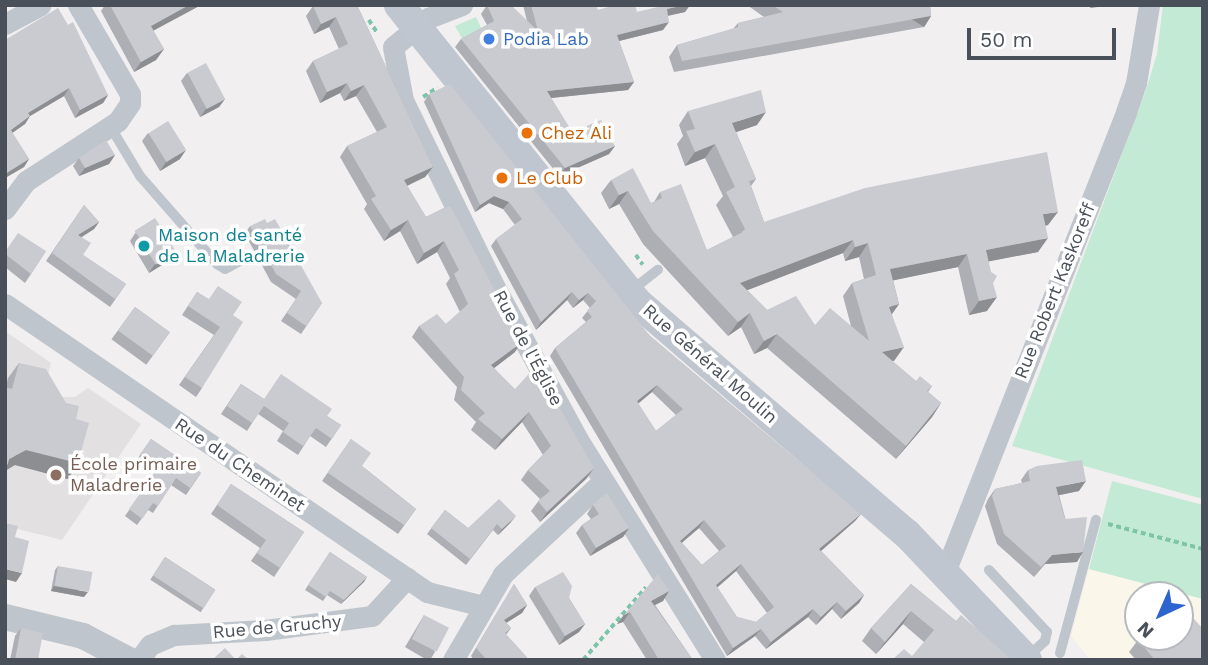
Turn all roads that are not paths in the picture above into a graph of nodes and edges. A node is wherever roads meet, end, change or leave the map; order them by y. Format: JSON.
{"nodes":[{"id":1,"x":40,"y":5,"type":"edge"},
{"id":2,"x":78,"y":5,"type":"edge"},
{"id":3,"x":462,"y":5,"type":"edge"},
{"id":4,"x":1149,"y":5,"type":"edge"},
{"id":5,"x":408,"y":16,"type":"edge"},
{"id":6,"x":5,"y":24,"type":"edge"},
{"id":7,"x":110,"y":126,"type":"junction"},
{"id":8,"x":5,"y":208,"type":"edge"},
{"id":9,"x":244,"y":259,"type":"dead end"},
{"id":10,"x":658,"y":270,"type":"dead end"},
{"id":11,"x":629,"y":292,"type":"junction"},
{"id":12,"x":5,"y":304,"type":"edge"},
{"id":13,"x":602,"y":482,"type":"junction"},
{"id":14,"x":1096,"y":520,"type":"road end"},
{"id":15,"x":989,"y":570,"type":"dead end"},
{"id":16,"x":945,"y":572,"type":"junction"},
{"id":17,"x":407,"y":579,"type":"junction"},
{"id":18,"x":483,"y":606,"type":"junction"},
{"id":19,"x":5,"y":617,"type":"edge"},
{"id":20,"x":1030,"y":655,"type":"edge"},
{"id":21,"x":1063,"y":656,"type":"edge"},
{"id":22,"x":129,"y":660,"type":"edge"},
{"id":23,"x":139,"y":660,"type":"edge"},
{"id":24,"x":453,"y":660,"type":"edge"},
{"id":25,"x":715,"y":660,"type":"edge"}],
"edges":[{"from":1,"to":6,"type":"street"},
{"from":2,"to":7,"type":"street"},
{"from":3,"to":5,"type":"street"},
{"from":4,"to":16,"type":"street","name":"Rue Robert Kaskoreff"},
{"from":5,"to":11,"type":"main road","name":"Rue Général Moulin"},
{"from":5,"to":13,"type":"street","name":"Rue de l'Église"},
{"from":7,"to":8,"type":"street"},
{"from":7,"to":9,"type":"lane"},
{"from":10,"to":11,"type":"lane"},
{"from":11,"to":16,"type":"main road","name":"Rue Général Moulin"},
{"from":12,"to":17,"type":"street","name":"Rue du Cheminet"},
{"from":13,"to":18,"type":"street"},
{"from":13,"to":25,"type":"street","name":"Rue de l'Église"},
{"from":14,"to":21,"type":"lane"},
{"from":15,"to":20,"type":"lane"},
{"from":16,"to":20,"type":"main road","name":"Rue Général Moulin"},
{"from":17,"to":18,"type":"street","name":"Rue du Cheminet"},
{"from":17,"to":23,"type":"street","name":"Rue de Gruchy"},
{"from":18,"to":24,"type":"street"},
{"from":19,"to":22,"type":"street"},
{"from":20,"to":21,"type":"lane"}]}
